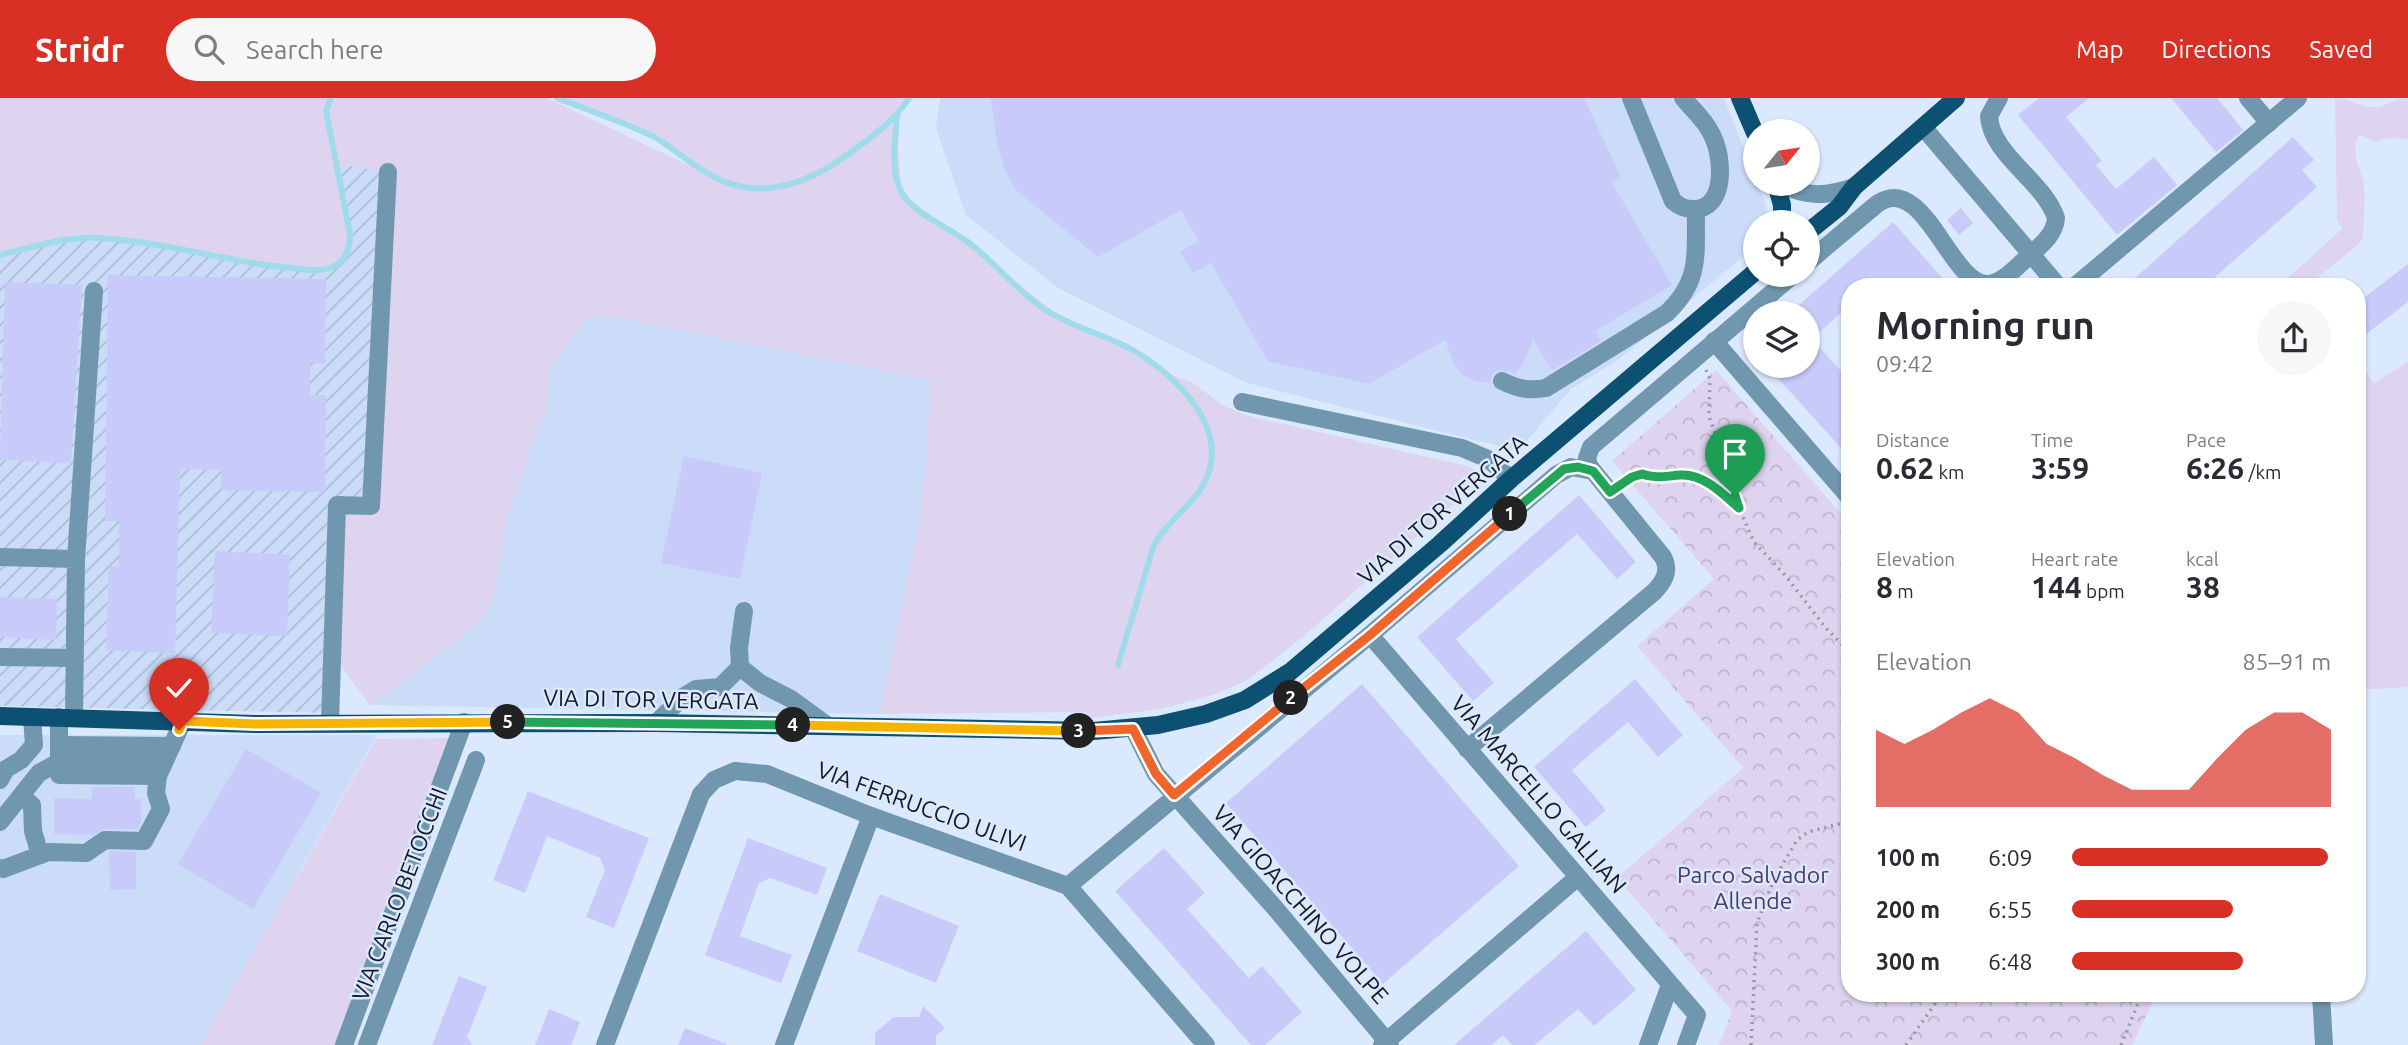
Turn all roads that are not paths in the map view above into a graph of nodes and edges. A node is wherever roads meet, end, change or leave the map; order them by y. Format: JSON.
{"nodes":[{"id":1,"x":1631,"y":98,"type":"edge"},
{"id":2,"x":1683,"y":98,"type":"edge"},
{"id":3,"x":1740,"y":98,"type":"edge"},
{"id":4,"x":1956,"y":98,"type":"edge"},
{"id":5,"x":1999,"y":98,"type":"edge"},
{"id":6,"x":2248,"y":98,"type":"edge"},
{"id":7,"x":2298,"y":98,"type":"edge"},
{"id":8,"x":1749,"y":119,"type":"edge"},
{"id":9,"x":2269,"y":123,"type":"junction"},
{"id":10,"x":1923,"y":127,"type":"junction"},
{"id":11,"x":388,"y":172,"type":"dead end"},
{"id":12,"x":1854,"y":187,"type":"junction"},
{"id":13,"x":1820,"y":196,"type":"edge"},
{"id":14,"x":1696,"y":209,"type":"junction"},
{"id":15,"x":1820,"y":222,"type":"edge"},
{"id":16,"x":1820,"y":252,"type":"edge"},
{"id":17,"x":2031,"y":254,"type":"junction"},
{"id":18,"x":1974,"y":278,"type":"edge"},
{"id":19,"x":2003,"y":278,"type":"edge"},
{"id":20,"x":2051,"y":278,"type":"edge"},
{"id":21,"x":2085,"y":278,"type":"edge"},
{"id":22,"x":1743,"y":282,"type":"edge"},
{"id":23,"x":1779,"y":287,"type":"edge"},
{"id":24,"x":94,"y":291,"type":"dead end"},
{"id":25,"x":1714,"y":341,"type":"junction"},
{"id":26,"x":1502,"y":381,"type":"dead end"},
{"id":27,"x":1242,"y":402,"type":"dead end"},
{"id":28,"x":1585,"y":418,"type":"junction"},
{"id":29,"x":1601,"y":438,"type":"junction"},
{"id":30,"x":1593,"y":471,"type":"junction"},
{"id":31,"x":1511,"y":479,"type":"junction"},
{"id":32,"x":1841,"y":481,"type":"edge"},
{"id":33,"x":0,"y":557,"type":"edge"},
{"id":34,"x":76,"y":559,"type":"junction"},
{"id":35,"x":744,"y":611,"type":"dead end"},
{"id":36,"x":1370,"y":635,"type":"junction"},
{"id":37,"x":0,"y":657,"type":"edge"},
{"id":38,"x":74,"y":658,"type":"junction"},
{"id":39,"x":740,"y":667,"type":"junction"},
{"id":40,"x":0,"y":716,"type":"edge"},
{"id":41,"x":33,"y":717,"type":"junction"},
{"id":42,"x":66,"y":717,"type":"junction"},
{"id":43,"x":183,"y":721,"type":"junction"},
{"id":44,"x":464,"y":722,"type":"junction"},
{"id":45,"x":330,"y":723,"type":"junction"},
{"id":46,"x":656,"y":723,"type":"junction"},
{"id":47,"x":828,"y":726,"type":"junction"},
{"id":48,"x":1133,"y":729,"type":"junction"},
{"id":49,"x":1467,"y":749,"type":"junction"},
{"id":50,"x":59,"y":753,"type":"junction"},
{"id":51,"x":476,"y":760,"type":"dead end"},
{"id":52,"x":165,"y":761,"type":"junction"},
{"id":53,"x":0,"y":780,"type":"edge"},
{"id":54,"x":1174,"y":795,"type":"junction"},
{"id":55,"x":21,"y":796,"type":"junction"},
{"id":56,"x":871,"y":816,"type":"junction"},
{"id":57,"x":0,"y":822,"type":"edge"},
{"id":58,"x":40,"y":855,"type":"junction"},
{"id":59,"x":0,"y":868,"type":"edge"},
{"id":60,"x":1578,"y":877,"type":"junction"},
{"id":61,"x":1068,"y":886,"type":"junction"},
{"id":62,"x":1670,"y":985,"type":"junction"},
{"id":63,"x":2321,"y":1002,"type":"edge"},
{"id":64,"x":1386,"y":1044,"type":"edge"},
{"id":65,"x":344,"y":1045,"type":"edge"},
{"id":66,"x":367,"y":1045,"type":"edge"},
{"id":67,"x":605,"y":1045,"type":"edge"},
{"id":68,"x":784,"y":1045,"type":"edge"},
{"id":69,"x":1206,"y":1045,"type":"edge"},
{"id":70,"x":1648,"y":1045,"type":"edge"},
{"id":71,"x":1686,"y":1045,"type":"edge"},
{"id":72,"x":2324,"y":1045,"type":"edge"}],
"edges":[{"from":1,"to":14,"type":"street"},
{"from":2,"to":14,"type":"street"},
{"from":3,"to":8,"type":"main road"},
{"from":4,"to":10,"type":"main road"},
{"from":5,"to":17,"type":"street"},
{"from":6,"to":9,"type":"street"},
{"from":7,"to":9,"type":"street"},
{"from":9,"to":21,"type":"street"},
{"from":10,"to":12,"type":"main road"},
{"from":10,"to":17,"type":"street"},
{"from":11,"to":45,"type":"street"},
{"from":12,"to":13,"type":"street"},
{"from":12,"to":15,"type":"main road"},
{"from":14,"to":26,"type":"street"},
{"from":16,"to":18,"type":"street"},
{"from":17,"to":19,"type":"street"},
{"from":17,"to":20,"type":"street"},
{"from":22,"to":28,"type":"main road","name":"VIA DI TOR VERGATA"},
{"from":23,"to":25,"type":"street"},
{"from":24,"to":34,"type":"street"},
{"from":25,"to":29,"type":"street"},
{"from":25,"to":32,"type":"street"},
{"from":27,"to":31,"type":"street"},
{"from":28,"to":29,"type":"street"},
{"from":28,"to":31,"type":"main road","name":"VIA DI TOR VERGATA"},
{"from":29,"to":30,"type":"street"},
{"from":30,"to":36,"type":"street","name":"VIA DI TOR VERGATA"},
{"from":30,"to":49,"type":"street"},
{"from":31,"to":48,"type":"main road","name":"VIA DI TOR VERGATA"},
{"from":33,"to":34,"type":"street"},
{"from":34,"to":38,"type":"street"},
{"from":35,"to":39,"type":"street"},
{"from":36,"to":49,"type":"street","name":"VIA MARCELLO GALLIAN"},
{"from":36,"to":54,"type":"street","name":"VIA DI TOR VERGATA"},
{"from":37,"to":38,"type":"street"},
{"from":38,"to":42,"type":"street"},
{"from":39,"to":46,"type":"street"},
{"from":39,"to":47,"type":"street"},
{"from":40,"to":41,"type":"main road","name":"VIA DI TOR VERGATA"},
{"from":41,"to":42,"type":"main road","name":"VIA DI TOR VERGATA"},
{"from":41,"to":53,"type":"street"},
{"from":42,"to":43,"type":"main road","name":"VIA DI TOR VERGATA"},
{"from":42,"to":50,"type":"street"},
{"from":43,"to":45,"type":"main road","name":"VIA DI TOR VERGATA"},
{"from":43,"to":52,"type":"street"},
{"from":44,"to":45,"type":"main road","name":"VIA DI TOR VERGATA"},
{"from":44,"to":46,"type":"main road","name":"VIA DI TOR VERGATA"},
{"from":44,"to":65,"type":"street"},
{"from":46,"to":47,"type":"main road","name":"VIA DI TOR VERGATA"},
{"from":47,"to":48,"type":"main road","name":"VIA DI TOR VERGATA"},
{"from":48,"to":54,"type":"street"},
{"from":49,"to":60,"type":"street","name":"VIA MARCELLO GALLIAN"},
{"from":50,"to":52,"type":"street"},
{"from":50,"to":52,"type":"street"},
{"from":50,"to":55,"type":"street"},
{"from":51,"to":66,"type":"street","name":"VIA CARLO BETOCCHI"},
{"from":52,"to":58,"type":"street"},
{"from":54,"to":61,"type":"street","name":"VIA DI TOR VERGATA"},
{"from":54,"to":64,"type":"street","name":"VIA GIOACCHINO VOLPE"},
{"from":55,"to":57,"type":"street"},
{"from":55,"to":58,"type":"street"},
{"from":56,"to":61,"type":"street","name":"VIA FERRUCCIO ULIVI"},
{"from":56,"to":67,"type":"street","name":"VIA FERRUCCIO ULIVI"},
{"from":56,"to":68,"type":"street"},
{"from":58,"to":59,"type":"street"},
{"from":60,"to":62,"type":"street","name":"VIA MARCELLO GALLIAN"},
{"from":60,"to":64,"type":"street"},
{"from":61,"to":69,"type":"street"},
{"from":62,"to":70,"type":"street"},
{"from":62,"to":71,"type":"street","name":"VIA MARCELLO GALLIAN"},
{"from":63,"to":72,"type":"street"}]}
